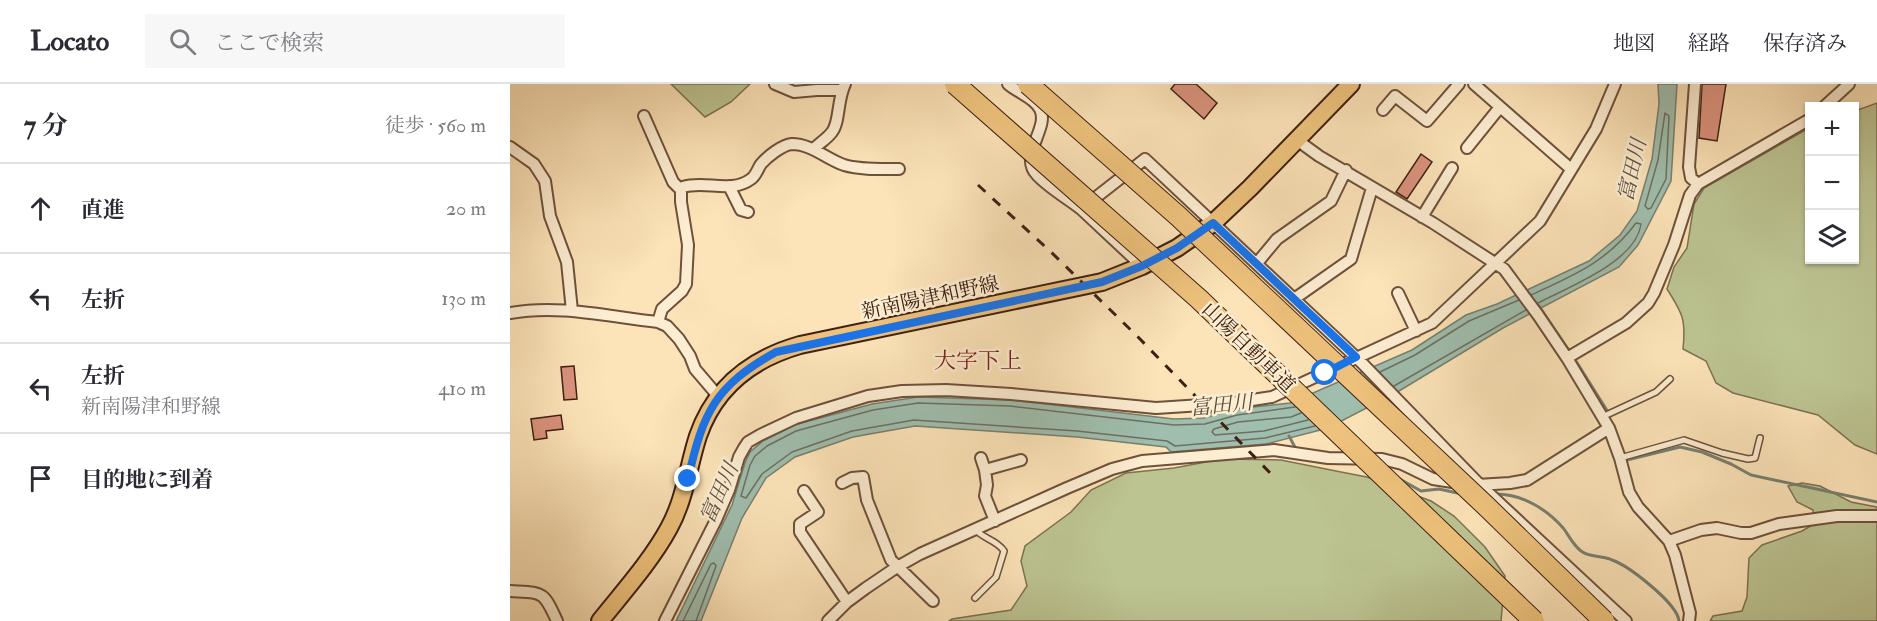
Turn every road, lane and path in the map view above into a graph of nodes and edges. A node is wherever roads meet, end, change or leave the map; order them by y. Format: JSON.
{"nodes":[{"id":1,"x":775,"y":84,"type":"edge"},
{"id":2,"x":955,"y":84,"type":"edge"},
{"id":3,"x":1008,"y":84,"type":"edge"},
{"id":4,"x":1028,"y":84,"type":"edge"},
{"id":5,"x":1351,"y":84,"type":"edge"},
{"id":6,"x":1459,"y":84,"type":"edge"},
{"id":7,"x":1474,"y":84,"type":"edge"},
{"id":8,"x":1615,"y":84,"type":"edge"},
{"id":9,"x":1695,"y":84,"type":"edge"},
{"id":10,"x":1849,"y":84,"type":"edge"},
{"id":11,"x":815,"y":87,"type":"edge"},
{"id":12,"x":844,"y":87,"type":"edge"},
{"id":13,"x":1829,"y":102,"type":"edge"},
{"id":14,"x":1500,"y":106,"type":"junction"},
{"id":15,"x":1383,"y":110,"type":"dead end"},
{"id":16,"x":644,"y":116,"type":"dead end"},
{"id":17,"x":1805,"y":121,"type":"edge"},
{"id":18,"x":1296,"y":140,"type":"junction"},
{"id":19,"x":510,"y":147,"type":"edge"},
{"id":20,"x":1467,"y":148,"type":"dead end"},
{"id":21,"x":814,"y":149,"type":"junction"},
{"id":22,"x":1452,"y":168,"type":"dead end"},
{"id":23,"x":899,"y":169,"type":"dead end"},
{"id":24,"x":1571,"y":169,"type":"junction"},
{"id":25,"x":1346,"y":170,"type":"junction"},
{"id":26,"x":1698,"y":184,"type":"junction"},
{"id":27,"x":729,"y":186,"type":"junction"},
{"id":28,"x":1372,"y":188,"type":"junction"},
{"id":29,"x":681,"y":190,"type":"junction"},
{"id":30,"x":1081,"y":209,"type":"junction"},
{"id":31,"x":748,"y":212,"type":"dead end"},
{"id":32,"x":1422,"y":217,"type":"junction"},
{"id":33,"x":1213,"y":223,"type":"junction"},
{"id":34,"x":1495,"y":262,"type":"junction"},
{"id":35,"x":1257,"y":263,"type":"junction"},
{"id":36,"x":1142,"y":266,"type":"junction"},
{"id":37,"x":1398,"y":293,"type":"dead end"},
{"id":38,"x":1294,"y":299,"type":"junction"},
{"id":39,"x":572,"y":311,"type":"junction"},
{"id":40,"x":510,"y":313,"type":"edge"},
{"id":41,"x":658,"y":322,"type":"junction"},
{"id":42,"x":1416,"y":331,"type":"junction"},
{"id":43,"x":1567,"y":358,"type":"junction"},
{"id":44,"x":1359,"y":359,"type":"junction"},
{"id":45,"x":1671,"y":379,"type":"dead end"},
{"id":46,"x":718,"y":396,"type":"junction"},
{"id":47,"x":1602,"y":417,"type":"junction"},
{"id":48,"x":1609,"y":428,"type":"junction"},
{"id":49,"x":1760,"y":438,"type":"dead end"},
{"id":50,"x":981,"y":458,"type":"dead end"},
{"id":51,"x":1620,"y":458,"type":"junction"},
{"id":52,"x":1021,"y":460,"type":"dead end"},
{"id":53,"x":985,"y":470,"type":"junction"},
{"id":54,"x":842,"y":483,"type":"dead end"},
{"id":55,"x":1480,"y":485,"type":"junction"},
{"id":56,"x":804,"y":490,"type":"dead end"},
{"id":57,"x":1877,"y":516,"type":"edge"},
{"id":58,"x":995,"y":520,"type":"junction"},
{"id":59,"x":975,"y":529,"type":"junction"},
{"id":60,"x":1669,"y":541,"type":"junction"},
{"id":61,"x":897,"y":567,"type":"junction"},
{"id":62,"x":510,"y":591,"type":"edge"},
{"id":63,"x":975,"y":598,"type":"dead end"},
{"id":64,"x":933,"y":601,"type":"dead end"},
{"id":65,"x":848,"y":602,"type":"junction"},
{"id":66,"x":557,"y":621,"type":"edge"},
{"id":67,"x":600,"y":621,"type":"edge"},
{"id":68,"x":665,"y":621,"type":"edge"},
{"id":69,"x":829,"y":621,"type":"edge"},
{"id":70,"x":1534,"y":621,"type":"edge"},
{"id":71,"x":1604,"y":621,"type":"edge"},
{"id":72,"x":1626,"y":621,"type":"edge"},
{"id":73,"x":1689,"y":621,"type":"edge"}],
"edges":[{"from":1,"to":11,"type":"street"},
{"from":2,"to":70,"type":"highway","name":"山陽自動車道","bridge":true},
{"from":3,"to":30,"type":"street"},
{"from":4,"to":71,"type":"highway","bridge":true},
{"from":5,"to":18,"type":"main road","name":"新南陽津和野線"},
{"from":6,"to":15,"type":"street"},
{"from":7,"to":14,"type":"street"},
{"from":8,"to":24,"type":"street"},
{"from":9,"to":26,"type":"street"},
{"from":10,"to":13,"type":"street"},
{"from":11,"to":12,"type":"street"},
{"from":12,"to":21,"type":"street"},
{"from":14,"to":20,"type":"street"},
{"from":14,"to":24,"type":"street"},
{"from":16,"to":29,"type":"street"},
{"from":17,"to":26,"type":"street"},
{"from":18,"to":25,"type":"street"},
{"from":18,"to":33,"type":"main road","name":"新南陽津和野線"},
{"from":19,"to":39,"type":"street"},
{"from":21,"to":23,"type":"street"},
{"from":21,"to":27,"type":"street"},
{"from":22,"to":32,"type":"street"},
{"from":24,"to":34,"type":"street"},
{"from":25,"to":28,"type":"street"},
{"from":25,"to":35,"type":"street"},
{"from":26,"to":43,"type":"street"},
{"from":27,"to":29,"type":"street"},
{"from":27,"to":31,"type":"street"},
{"from":28,"to":32,"type":"street"},
{"from":28,"to":38,"type":"street"},
{"from":29,"to":41,"type":"street"},
{"from":30,"to":33,"type":"street"},
{"from":30,"to":36,"type":"street"},
{"from":32,"to":34,"type":"street"},
{"from":33,"to":35,"type":"street"},
{"from":33,"to":36,"type":"main road","name":"新南陽津和野線"},
{"from":34,"to":42,"type":"street"},
{"from":34,"to":43,"type":"street"},
{"from":35,"to":38,"type":"street"},
{"from":36,"to":46,"type":"main road","name":"新南陽津和野線"},
{"from":37,"to":42,"type":"street"},
{"from":38,"to":44,"type":"street"},
{"from":39,"to":40,"type":"street"},
{"from":39,"to":41,"type":"street"},
{"from":41,"to":46,"type":"street"},
{"from":42,"to":44,"type":"street"},
{"from":43,"to":47,"type":"street"},
{"from":44,"to":55,"type":"street"},
{"from":44,"to":68,"type":"street"},
{"from":45,"to":47,"type":"lane"},
{"from":46,"to":67,"type":"main road","name":"新南陽津和野線"},
{"from":47,"to":48,"type":"street"},
{"from":48,"to":51,"type":"street"},
{"from":48,"to":55,"type":"street"},
{"from":49,"to":51,"type":"lane"},
{"from":50,"to":53,"type":"street"},
{"from":51,"to":60,"type":"street"},
{"from":52,"to":53,"type":"street"},
{"from":53,"to":58,"type":"street"},
{"from":54,"to":61,"type":"street"},
{"from":55,"to":58,"type":"street"},
{"from":55,"to":72,"type":"street"},
{"from":56,"to":65,"type":"street"},
{"from":57,"to":60,"type":"street"},
{"from":58,"to":59,"type":"street"},
{"from":59,"to":61,"type":"street"},
{"from":59,"to":63,"type":"lane"},
{"from":60,"to":73,"type":"street"},
{"from":61,"to":64,"type":"street"},
{"from":61,"to":65,"type":"street"},
{"from":62,"to":66,"type":"street"},
{"from":65,"to":69,"type":"street"}]}
